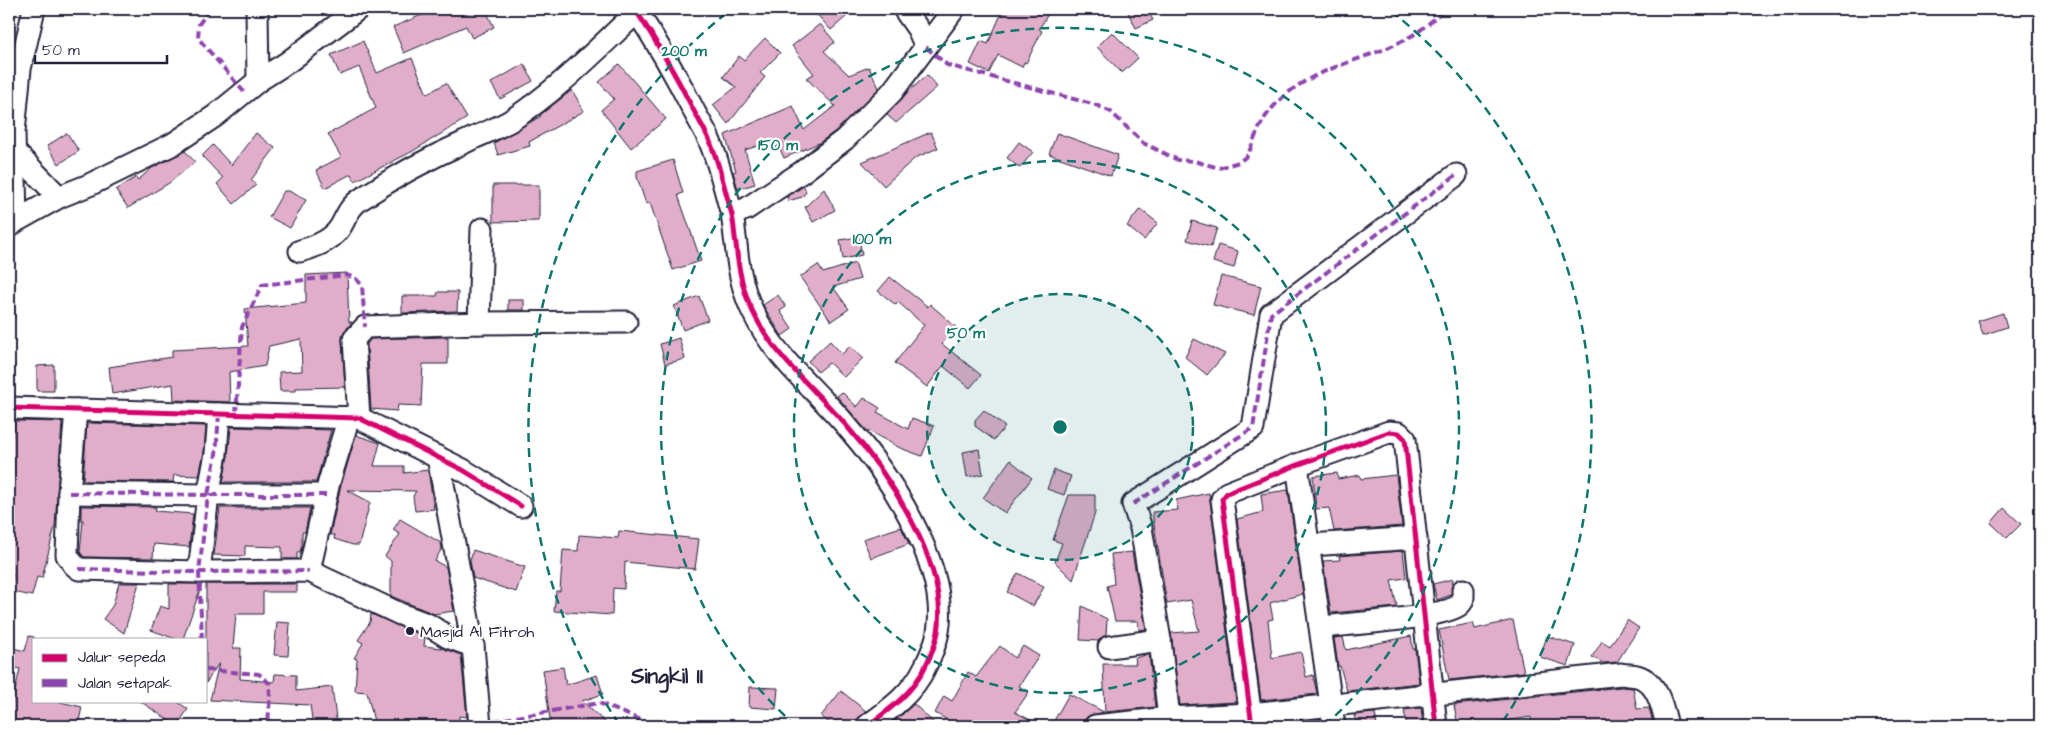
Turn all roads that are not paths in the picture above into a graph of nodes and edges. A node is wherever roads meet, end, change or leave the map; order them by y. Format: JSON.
{"nodes":[{"id":1,"x":34,"y":9,"type":"edge"},
{"id":2,"x":257,"y":9,"type":"edge"},
{"id":3,"x":358,"y":9,"type":"edge"},
{"id":4,"x":904,"y":9,"type":"edge"},
{"id":5,"x":954,"y":9,"type":"edge"},
{"id":6,"x":636,"y":11,"type":"edge"},
{"id":7,"x":926,"y":47,"type":"junction"},
{"id":8,"x":258,"y":81,"type":"junction"},
{"id":9,"x":14,"y":151,"type":"junction"},
{"id":10,"x":1456,"y":175,"type":"dead end"},
{"id":11,"x":59,"y":197,"type":"junction"},
{"id":12,"x":732,"y":214,"type":"junction"},
{"id":13,"x":12,"y":224,"type":"edge"},
{"id":14,"x":482,"y":229,"type":"dead end"},
{"id":15,"x":300,"y":251,"type":"dead end"},
{"id":16,"x":626,"y":322,"type":"dead end"},
{"id":17,"x":479,"y":323,"type":"junction"},
{"id":18,"x":9,"y":408,"type":"edge"},
{"id":19,"x":76,"y":410,"type":"junction"},
{"id":20,"x":220,"y":414,"type":"junction"},
{"id":21,"x":354,"y":418,"type":"junction"},
{"id":22,"x":438,"y":457,"type":"junction"},
{"id":23,"x":1297,"y":465,"type":"junction"},
{"id":24,"x":70,"y":493,"type":"junction"},
{"id":25,"x":326,"y":495,"type":"junction"},
{"id":26,"x":208,"y":496,"type":"junction"},
{"id":27,"x":521,"y":506,"type":"dead end"},
{"id":28,"x":1416,"y":538,"type":"junction"},
{"id":29,"x":1310,"y":545,"type":"junction"},
{"id":30,"x":309,"y":571,"type":"junction"},
{"id":31,"x":199,"y":572,"type":"junction"},
{"id":32,"x":1463,"y":590,"type":"dead end"},
{"id":33,"x":1424,"y":615,"type":"junction"},
{"id":34,"x":1321,"y":627,"type":"junction"},
{"id":35,"x":1160,"y":640,"type":"junction"},
{"id":36,"x":473,"y":646,"type":"junction"},
{"id":37,"x":1109,"y":648,"type":"dead end"},
{"id":38,"x":1432,"y":695,"type":"junction"},
{"id":39,"x":1331,"y":704,"type":"junction"},
{"id":40,"x":1169,"y":718,"type":"junction"},
{"id":41,"x":1251,"y":720,"type":"edge"},
{"id":42,"x":1207,"y":722,"type":"edge"},
{"id":43,"x":1130,"y":725,"type":"edge"},
{"id":44,"x":480,"y":726,"type":"edge"},
{"id":45,"x":867,"y":726,"type":"edge"},
{"id":46,"x":1095,"y":726,"type":"edge"},
{"id":47,"x":1334,"y":726,"type":"edge"},
{"id":48,"x":1436,"y":726,"type":"edge"},
{"id":49,"x":1667,"y":726,"type":"edge"}],
"edges":[{"from":1,"to":9,"type":"street"},
{"from":2,"to":8,"type":"street"},
{"from":3,"to":8,"type":"street"},
{"from":4,"to":7,"type":"street"},
{"from":5,"to":7,"type":"street"},
{"from":6,"to":12,"type":"street"},
{"from":6,"to":15,"type":"street"},
{"from":7,"to":12,"type":"street"},
{"from":8,"to":11,"type":"street"},
{"from":9,"to":11,"type":"street"},
{"from":9,"to":13,"type":"street"},
{"from":10,"to":35,"type":"street"},
{"from":11,"to":13,"type":"street"},
{"from":12,"to":45,"type":"street"},
{"from":14,"to":17,"type":"street"},
{"from":16,"to":17,"type":"street"},
{"from":17,"to":21,"type":"street"},
{"from":18,"to":19,"type":"street"},
{"from":19,"to":20,"type":"street"},
{"from":19,"to":24,"type":"street"},
{"from":20,"to":21,"type":"street"},
{"from":20,"to":26,"type":"street"},
{"from":21,"to":22,"type":"street"},
{"from":21,"to":25,"type":"street"},
{"from":22,"to":27,"type":"street"},
{"from":22,"to":36,"type":"street"},
{"from":23,"to":28,"type":"street"},
{"from":23,"to":29,"type":"street"},
{"from":23,"to":41,"type":"street"},
{"from":24,"to":26,"type":"street"},
{"from":24,"to":31,"type":"street"},
{"from":25,"to":26,"type":"street"},
{"from":25,"to":30,"type":"street"},
{"from":26,"to":31,"type":"street"},
{"from":28,"to":29,"type":"street"},
{"from":28,"to":33,"type":"street"},
{"from":29,"to":34,"type":"street"},
{"from":30,"to":31,"type":"street"},
{"from":30,"to":36,"type":"street"},
{"from":32,"to":33,"type":"street"},
{"from":33,"to":34,"type":"street"},
{"from":33,"to":38,"type":"street"},
{"from":34,"to":39,"type":"street"},
{"from":35,"to":37,"type":"street"},
{"from":35,"to":40,"type":"street"},
{"from":36,"to":44,"type":"street"},
{"from":38,"to":39,"type":"street"},
{"from":38,"to":48,"type":"street"},
{"from":38,"to":49,"type":"street"},
{"from":39,"to":41,"type":"street"},
{"from":39,"to":47,"type":"street"},
{"from":40,"to":42,"type":"street"},
{"from":40,"to":43,"type":"street"},
{"from":41,"to":42,"type":"street"},
{"from":43,"to":46,"type":"street"}]}
